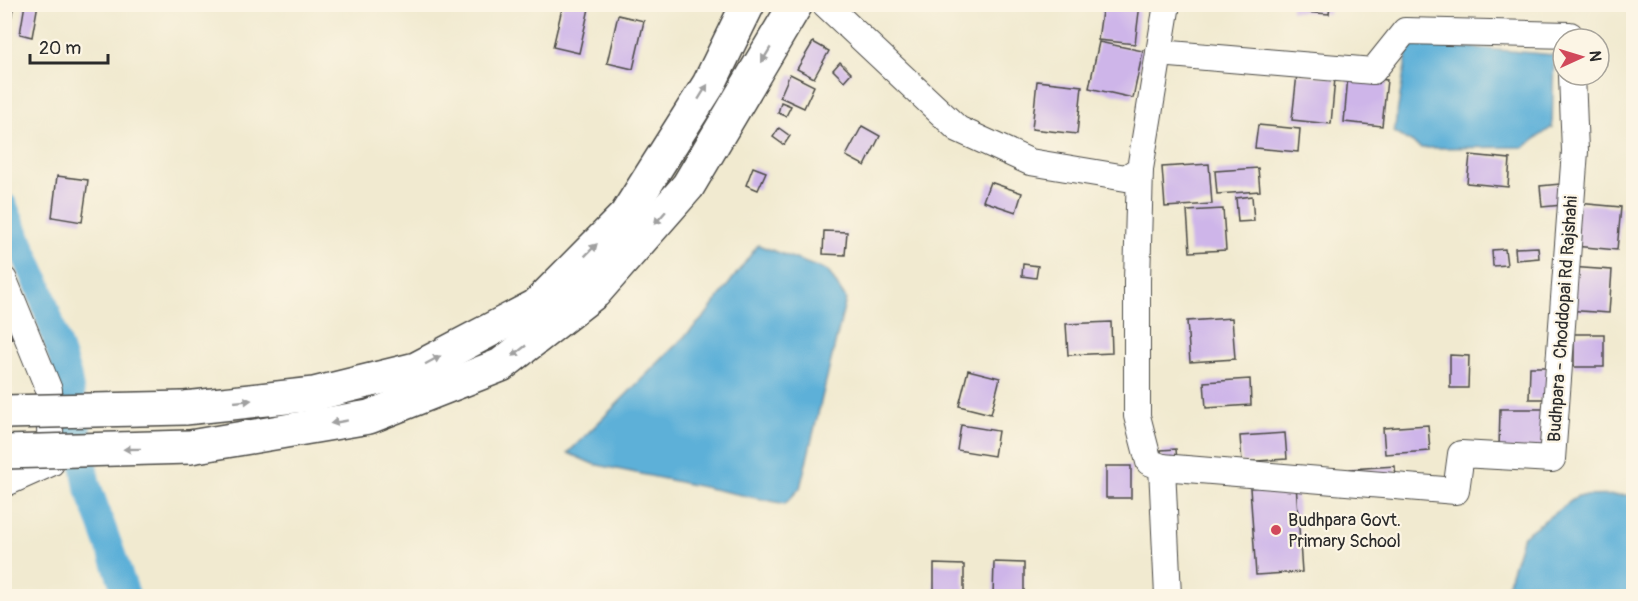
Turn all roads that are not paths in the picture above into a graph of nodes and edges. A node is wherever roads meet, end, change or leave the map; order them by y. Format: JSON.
{"nodes":[{"id":1,"x":748,"y":4,"type":"edge"},
{"id":2,"x":796,"y":4,"type":"edge"},
{"id":3,"x":825,"y":4,"type":"edge"},
{"id":4,"x":1167,"y":4,"type":"edge"},
{"id":5,"x":1551,"y":35,"type":"edge"},
{"id":6,"x":1159,"y":53,"type":"junction"},
{"id":7,"x":1572,"y":87,"type":"edge"},
{"id":8,"x":1140,"y":169,"type":"junction"},
{"id":9,"x":4,"y":280,"type":"edge"},
{"id":10,"x":4,"y":412,"type":"edge"},
{"id":11,"x":4,"y":452,"type":"edge"},
{"id":12,"x":1162,"y":467,"type":"junction"},
{"id":13,"x":4,"y":484,"type":"edge"},
{"id":14,"x":1168,"y":597,"type":"edge"}],
"edges":[{"from":10,"to":1,"type":"main road","one_way":true,"bridge":true},
{"from":2,"to":11,"type":"main road","one_way":true,"bridge":true},
{"from":3,"to":8,"type":"street"},
{"from":4,"to":6,"type":"street"},
{"from":5,"to":6,"type":"street"},
{"from":6,"to":8,"type":"street"},
{"from":7,"to":12,"type":"street","name":"Budhpara - Choddopai Rd Rajshahi"},
{"from":8,"to":12,"type":"street"},
{"from":9,"to":13,"type":"street"},
{"from":12,"to":14,"type":"street"}]}
